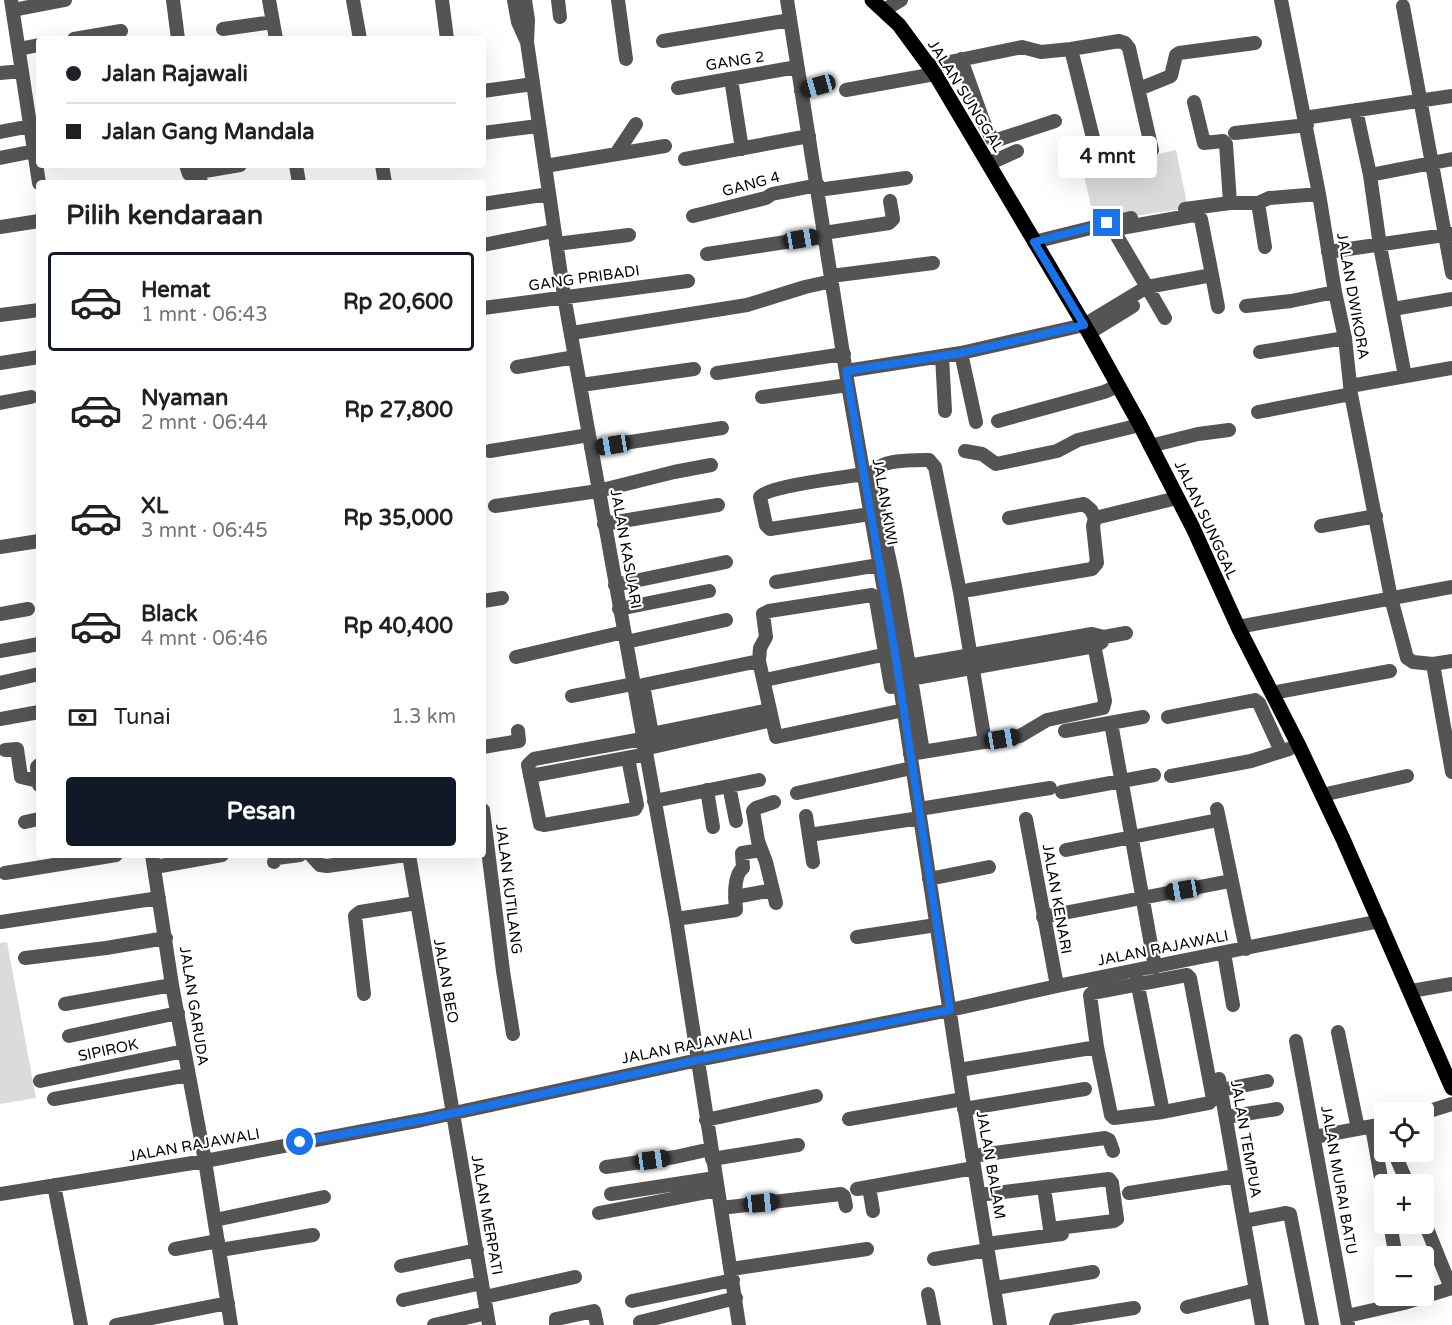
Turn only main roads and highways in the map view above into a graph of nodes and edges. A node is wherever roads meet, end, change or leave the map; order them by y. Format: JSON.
{"nodes":[{"id":1,"x":878,"y":5,"type":"edge"},
{"id":2,"x":1452,"y":1088,"type":"edge"}],
"edges":[{"from":1,"to":2,"type":"main road","name":"JALAN SUNGGAL"}]}
